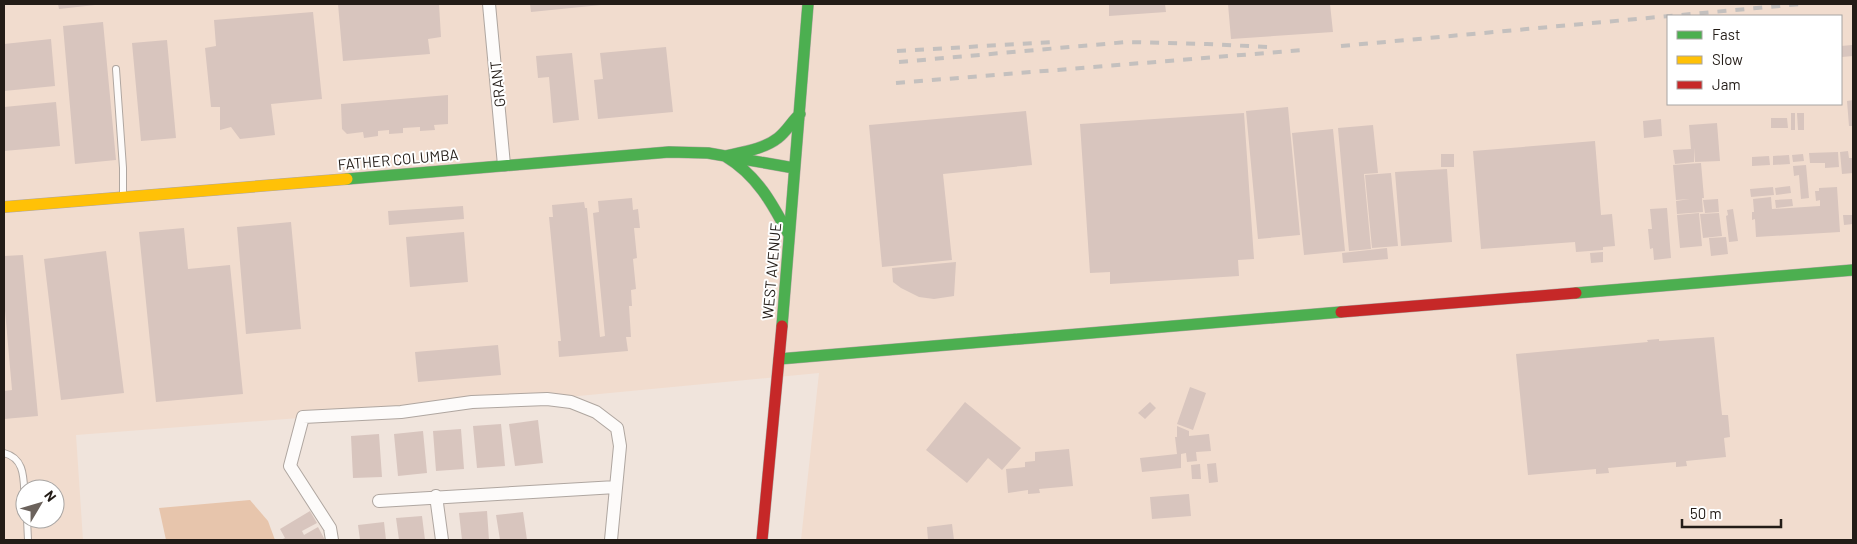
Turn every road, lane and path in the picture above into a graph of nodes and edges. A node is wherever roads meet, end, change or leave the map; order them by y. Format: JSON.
{"nodes":[{"id":1,"x":489,"y":4,"type":"edge"},
{"id":2,"x":808,"y":4,"type":"edge"},
{"id":3,"x":116,"y":69,"type":"dead end"},
{"id":4,"x":800,"y":114,"type":"junction"},
{"id":5,"x":724,"y":156,"type":"junction"},
{"id":6,"x":504,"y":165,"type":"junction"},
{"id":7,"x":794,"y":168,"type":"junction"},
{"id":8,"x":124,"y":197,"type":"junction"},
{"id":9,"x":4,"y":207,"type":"edge"},
{"id":10,"x":789,"y":235,"type":"junction"},
{"id":11,"x":1853,"y":270,"type":"edge"},
{"id":12,"x":779,"y":359,"type":"junction"},
{"id":13,"x":4,"y":453,"type":"edge"},
{"id":14,"x":22,"y":479,"type":"edge"},
{"id":15,"x":616,"y":487,"type":"junction"},
{"id":16,"x":436,"y":496,"type":"junction"},
{"id":17,"x":379,"y":501,"type":"dead end"},
{"id":18,"x":332,"y":540,"type":"edge"},
{"id":19,"x":442,"y":540,"type":"edge"},
{"id":20,"x":611,"y":540,"type":"edge"},
{"id":21,"x":762,"y":540,"type":"edge"}],
"edges":[{"from":1,"to":6,"type":"street","name":"GRANT"},
{"from":2,"to":4,"type":"street","name":"WEST AVENUE"},
{"from":3,"to":8,"type":"lane"},
{"from":4,"to":5,"type":"street"},
{"from":4,"to":7,"type":"street","name":"WEST AVENUE"},
{"from":5,"to":6,"type":"street","name":"FATHER COLUMBA"},
{"from":5,"to":7,"type":"street","name":"FATHER COLUMBA"},
{"from":5,"to":10,"type":"street"},
{"from":6,"to":8,"type":"street","name":"FATHER COLUMBA"},
{"from":7,"to":10,"type":"street","name":"WEST AVENUE"},
{"from":8,"to":9,"type":"street","name":"FATHER COLUMBA"},
{"from":10,"to":12,"type":"street","name":"WEST AVENUE"},
{"from":11,"to":12,"type":"street"},
{"from":12,"to":21,"type":"street","name":"WEST AVENUE"},
{"from":13,"to":14,"type":"lane"},
{"from":15,"to":16,"type":"street"},
{"from":15,"to":18,"type":"street"},
{"from":15,"to":20,"type":"street"},
{"from":16,"to":17,"type":"street"},
{"from":16,"to":19,"type":"street"}]}
